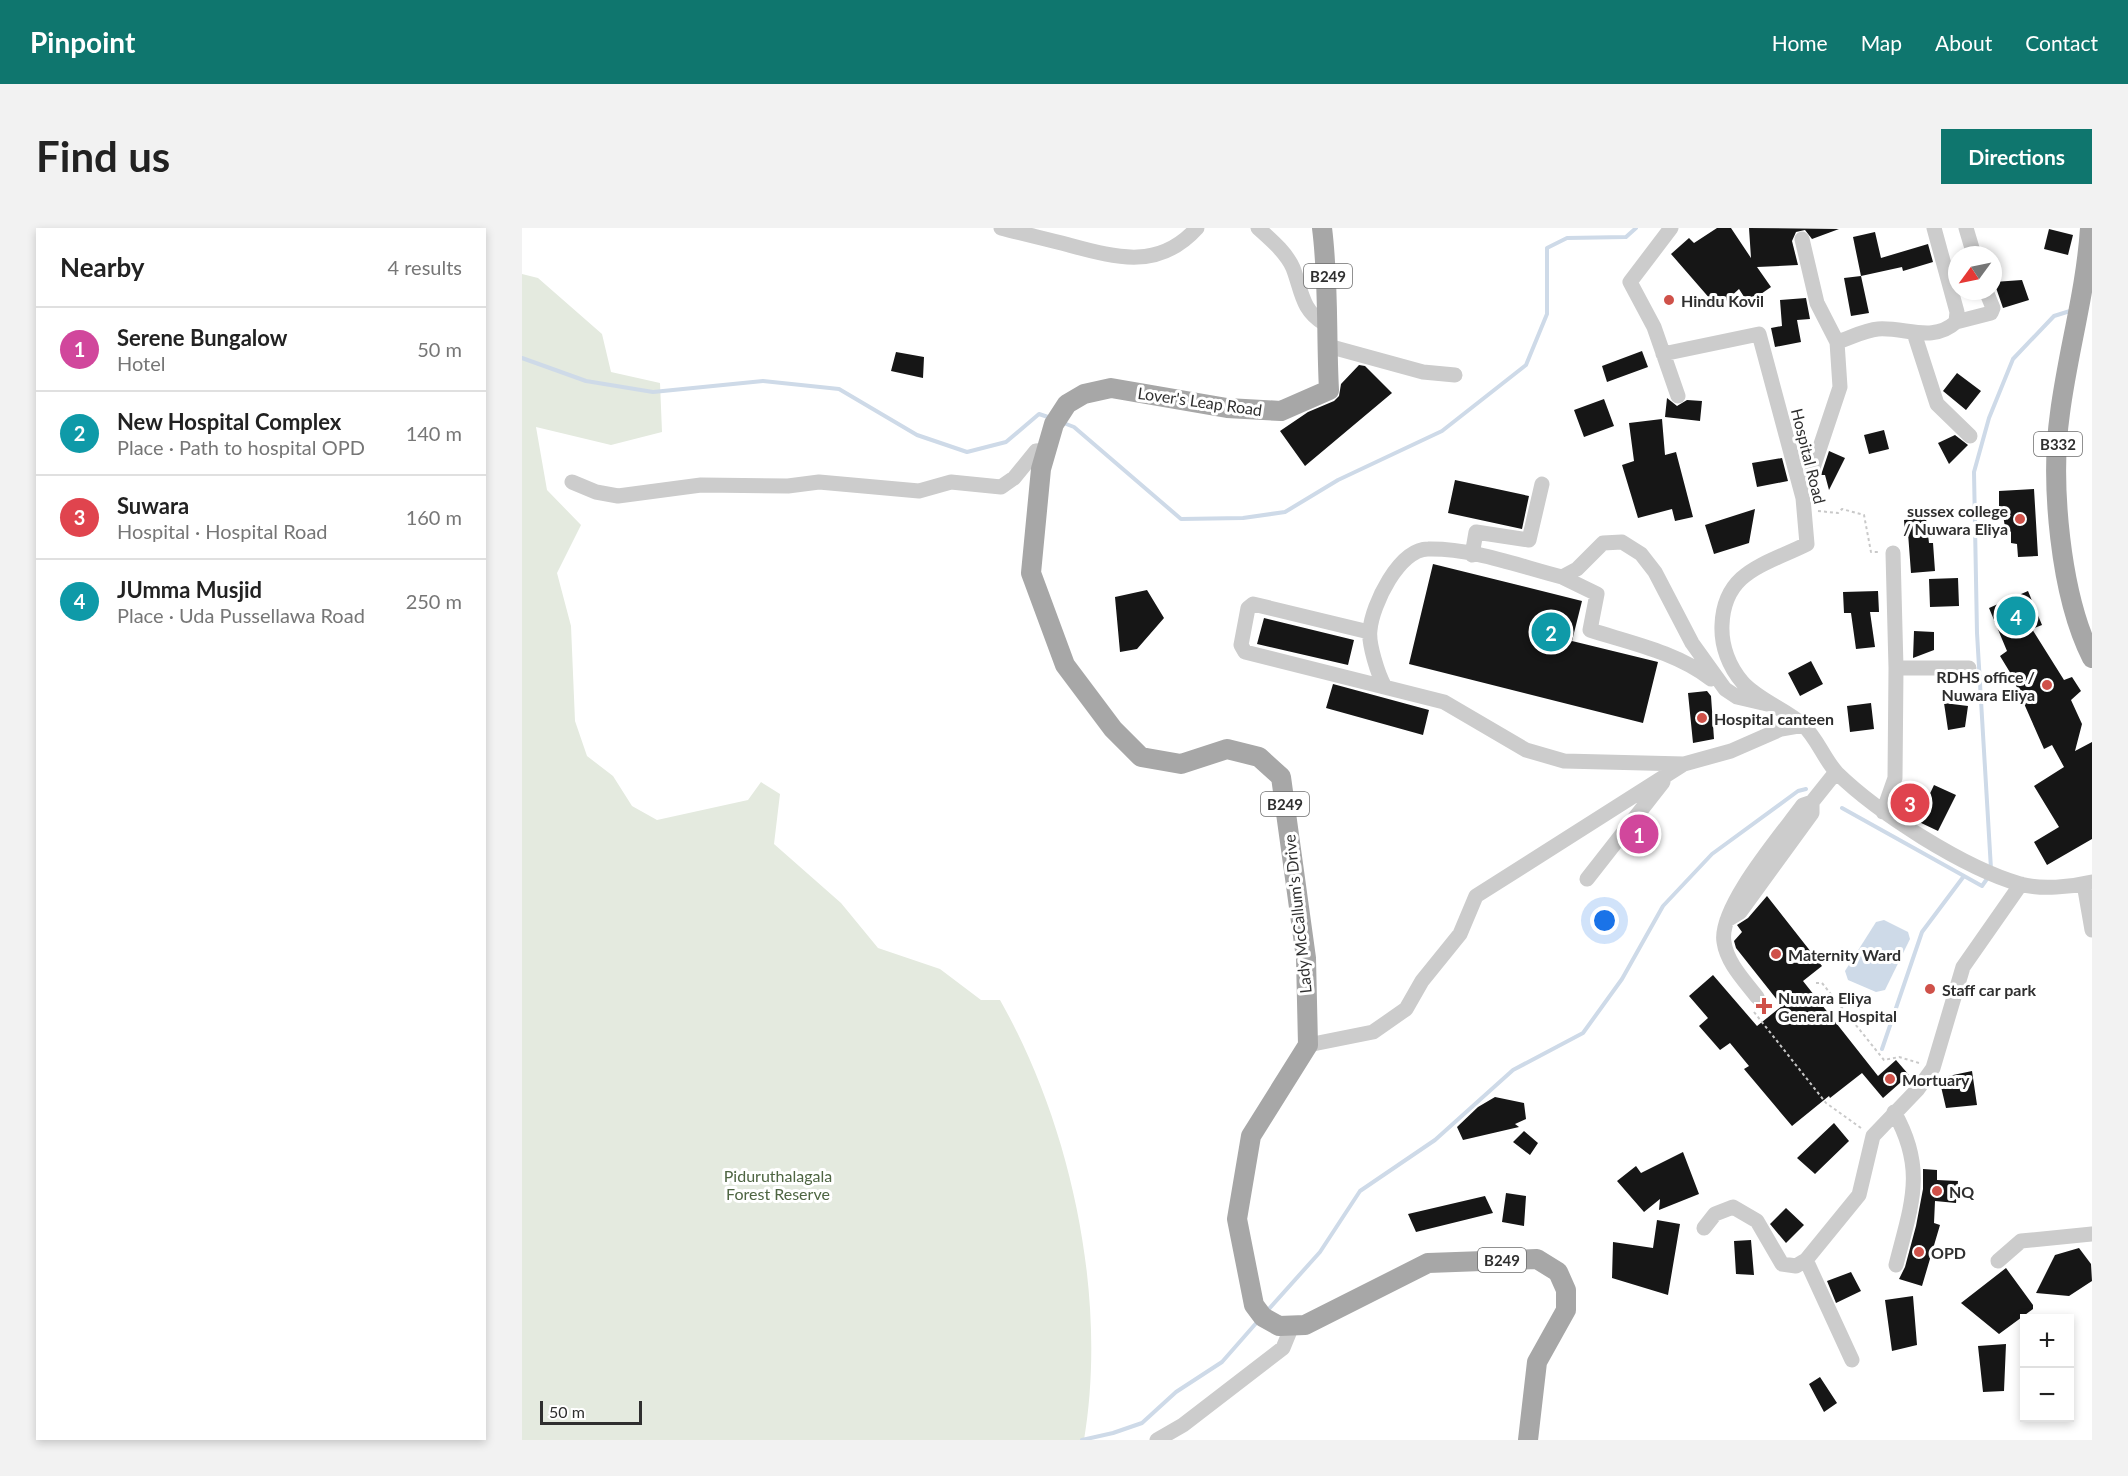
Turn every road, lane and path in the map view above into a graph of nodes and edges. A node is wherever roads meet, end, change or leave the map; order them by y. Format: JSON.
{"nodes":[{"id":1,"x":1001,"y":228,"type":"edge"},
{"id":2,"x":1197,"y":228,"type":"edge"},
{"id":3,"x":1258,"y":228,"type":"edge"},
{"id":4,"x":1322,"y":228,"type":"edge"},
{"id":5,"x":1671,"y":228,"type":"edge"},
{"id":6,"x":1934,"y":228,"type":"edge"},
{"id":7,"x":1966,"y":228,"type":"edge"},
{"id":8,"x":2090,"y":228,"type":"edge"},
{"id":9,"x":1802,"y":239,"type":"dead end"},
{"id":10,"x":1971,"y":246,"type":"edge"},
{"id":11,"x":1990,"y":300,"type":"edge"},
{"id":12,"x":1956,"y":322,"type":"junction"},
{"id":13,"x":1325,"y":324,"type":"junction"},
{"id":14,"x":1914,"y":333,"type":"junction"},
{"id":15,"x":1837,"y":342,"type":"junction"},
{"id":16,"x":1328,"y":346,"type":"junction"},
{"id":17,"x":1663,"y":354,"type":"junction"},
{"id":18,"x":1455,"y":375,"type":"dead end"},
{"id":19,"x":1677,"y":396,"type":"dead end"},
{"id":20,"x":1970,"y":436,"type":"dead end"},
{"id":21,"x":1046,"y":450,"type":"junction"},
{"id":22,"x":572,"y":482,"type":"dead end"},
{"id":23,"x":1542,"y":484,"type":"dead end"},
{"id":24,"x":1803,"y":504,"type":"junction"},
{"id":25,"x":1893,"y":553,"type":"joint"},
{"id":26,"x":1472,"y":555,"type":"junction"},
{"id":27,"x":1562,"y":577,"type":"junction"},
{"id":28,"x":1369,"y":632,"type":"junction"},
{"id":29,"x":2092,"y":658,"type":"edge"},
{"id":30,"x":1896,"y":668,"type":"junction"},
{"id":31,"x":1970,"y":668,"type":"dead end"},
{"id":32,"x":1385,"y":687,"type":"junction"},
{"id":33,"x":1725,"y":690,"type":"junction"},
{"id":34,"x":1771,"y":705,"type":"junction"},
{"id":35,"x":1803,"y":725,"type":"junction"},
{"id":36,"x":1684,"y":765,"type":"junction"},
{"id":37,"x":1836,"y":772,"type":"junction"},
{"id":38,"x":1669,"y":774,"type":"junction"},
{"id":39,"x":1883,"y":812,"type":"junction"},
{"id":40,"x":1587,"y":879,"type":"dead end"},
{"id":41,"x":2088,"y":883,"type":"edge"},
{"id":42,"x":2021,"y":884,"type":"junction"},
{"id":43,"x":2092,"y":930,"type":"edge"},
{"id":44,"x":1816,"y":983,"type":"dead end"},
{"id":45,"x":1757,"y":997,"type":"joint"},
{"id":46,"x":1308,"y":1045,"type":"junction"},
{"id":47,"x":1933,"y":1068,"type":"junction"},
{"id":48,"x":1894,"y":1112,"type":"junction"},
{"id":49,"x":1873,"y":1136,"type":"junction"},
{"id":50,"x":1704,"y":1228,"type":"dead end"},
{"id":51,"x":2092,"y":1234,"type":"edge"},
{"id":52,"x":1806,"y":1260,"type":"junction"},
{"id":53,"x":1998,"y":1261,"type":"dead end"},
{"id":54,"x":1896,"y":1265,"type":"dead end"},
{"id":55,"x":1285,"y":1326,"type":"junction"},
{"id":56,"x":1852,"y":1360,"type":"dead end"},
{"id":57,"x":1157,"y":1440,"type":"edge"},
{"id":58,"x":1528,"y":1440,"type":"edge"}],
"edges":[{"from":1,"to":2,"type":"street"},
{"from":3,"to":13,"type":"street"},
{"from":4,"to":13,"type":"main road","name":"Lover's Leap Road","number":"B249"},
{"from":5,"to":17,"type":"street"},
{"from":6,"to":12,"type":"street"},
{"from":7,"to":10,"type":"street"},
{"from":8,"to":29,"type":"main road","number":"B332"},
{"from":9,"to":15,"type":"street"},
{"from":11,"to":12,"type":"street"},
{"from":12,"to":14,"type":"street"},
{"from":13,"to":16,"type":"main road","name":"Lover's Leap Road","number":"B249"},
{"from":14,"to":15,"type":"street"},
{"from":14,"to":20,"type":"street"},
{"from":15,"to":24,"type":"street"},
{"from":16,"to":18,"type":"street"},
{"from":16,"to":21,"type":"main road","name":"Lover's Leap Road","number":"B249"},
{"from":17,"to":19,"type":"street"},
{"from":17,"to":24,"type":"street","name":"Hospital Road"},
{"from":21,"to":22,"type":"street"},
{"from":21,"to":46,"type":"main road","name":"Lady McCallum's Drive","number":"B249"},
{"from":23,"to":26,"type":"street"},
{"from":24,"to":25,"type":"path"},
{"from":24,"to":34,"type":"street","name":"Hospital Road"},
{"from":25,"to":30,"type":"street"},
{"from":26,"to":27,"type":"street"},
{"from":26,"to":28,"type":"street"},
{"from":27,"to":33,"type":"street"},
{"from":27,"to":33,"type":"street"},
{"from":28,"to":32,"type":"street"},
{"from":28,"to":32,"type":"street"},
{"from":30,"to":31,"type":"street"},
{"from":30,"to":39,"type":"street"},
{"from":32,"to":36,"type":"street"},
{"from":33,"to":34,"type":"street"},
{"from":34,"to":35,"type":"street","name":"Hospital Road"},
{"from":35,"to":36,"type":"street"},
{"from":35,"to":37,"type":"street","name":"Hospital Road"},
{"from":36,"to":38,"type":"street"},
{"from":37,"to":39,"type":"street","name":"Hospital Road"},
{"from":37,"to":45,"type":"street"},
{"from":38,"to":40,"type":"street"},
{"from":38,"to":46,"type":"street"},
{"from":39,"to":42,"type":"street","name":"Hospital Road"},
{"from":41,"to":42,"type":"street","name":"Hospital Road"},
{"from":41,"to":43,"type":"street"},
{"from":42,"to":47,"type":"street"},
{"from":44,"to":47,"type":"path"},
{"from":45,"to":49,"type":"path"},
{"from":46,"to":55,"type":"main road"},
{"from":47,"to":48,"type":"street"},
{"from":48,"to":49,"type":"street"},
{"from":48,"to":54,"type":"street"},
{"from":49,"to":52,"type":"street"},
{"from":50,"to":52,"type":"street"},
{"from":51,"to":53,"type":"street"},
{"from":52,"to":56,"type":"street"},
{"from":55,"to":57,"type":"street"},
{"from":55,"to":58,"type":"main road","number":"B249"}]}
